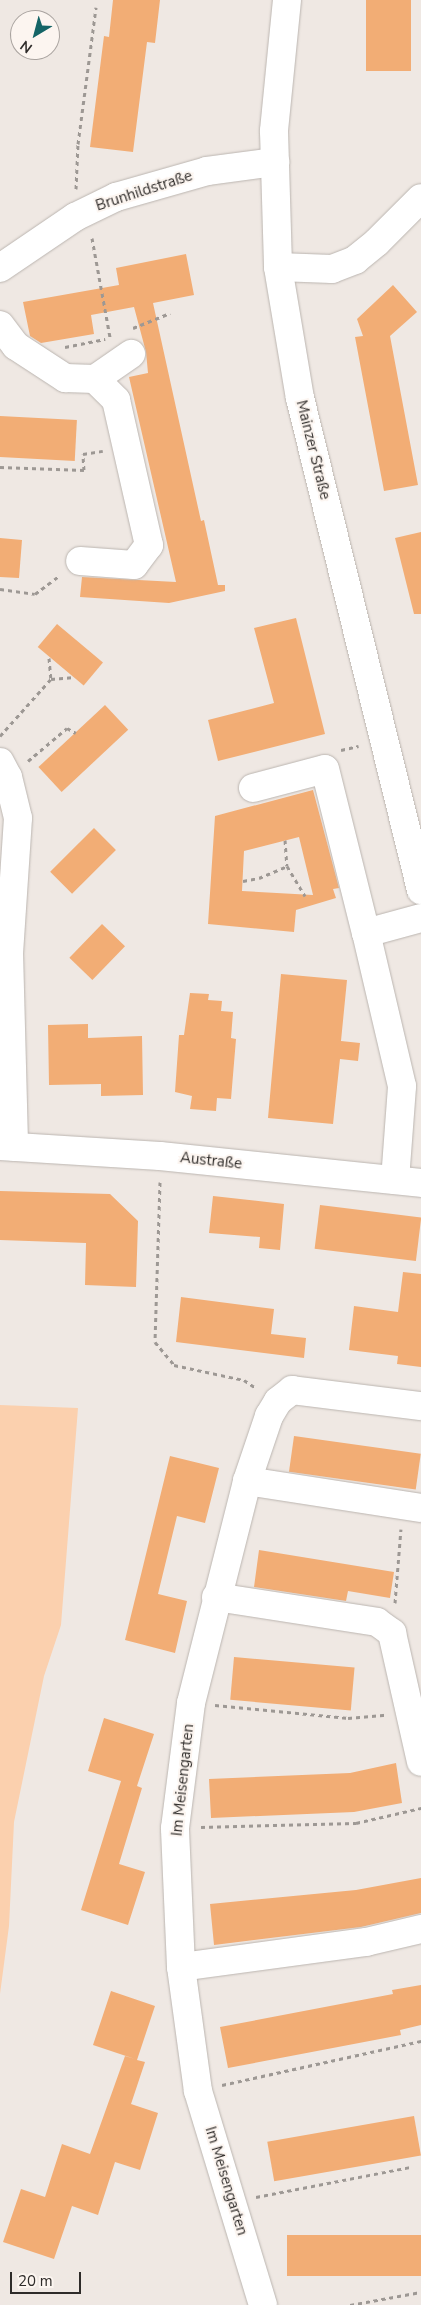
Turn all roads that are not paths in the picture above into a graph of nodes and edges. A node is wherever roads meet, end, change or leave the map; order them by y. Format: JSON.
{"nodes":[{"id":1,"x":287,"y":0,"type":"edge"},
{"id":2,"x":275,"y":162,"type":"junction"},
{"id":3,"x":421,"y":198,"type":"edge"},
{"id":4,"x":278,"y":267,"type":"junction"},
{"id":5,"x":0,"y":268,"type":"edge"},
{"id":6,"x":0,"y":325,"type":"edge"},
{"id":7,"x":122,"y":340,"type":"road end"},
{"id":8,"x":95,"y":379,"type":"junction"},
{"id":9,"x":80,"y":561,"type":"road end"},
{"id":10,"x":4,"y":770,"type":"edge"},
{"id":11,"x":253,"y":788,"type":"dead end"},
{"id":12,"x":421,"y":890,"type":"edge"},
{"id":13,"x":421,"y":918,"type":"edge"},
{"id":14,"x":366,"y":933,"type":"junction"},
{"id":15,"x":7,"y":1147,"type":"edge"},
{"id":16,"x":408,"y":1181,"type":"edge"},
{"id":17,"x":421,"y":1406,"type":"edge"},
{"id":18,"x":248,"y":1481,"type":"junction"},
{"id":19,"x":411,"y":1517,"type":"edge"},
{"id":20,"x":216,"y":1597,"type":"junction"},
{"id":21,"x":421,"y":1762,"type":"edge"},
{"id":22,"x":421,"y":1929,"type":"edge"},
{"id":23,"x":180,"y":1967,"type":"junction"},
{"id":24,"x":263,"y":2305,"type":"edge"}],
"edges":[{"from":1,"to":2,"type":"street","name":"Mainzer Straße"},
{"from":2,"to":4,"type":"street","name":"Mainzer Straße"},
{"from":2,"to":5,"type":"street","name":"Brunhildstraße"},
{"from":3,"to":4,"type":"street"},
{"from":4,"to":12,"type":"street","name":"Mainzer Straße"},
{"from":6,"to":8,"type":"street"},
{"from":7,"to":8,"type":"street"},
{"from":8,"to":9,"type":"street"},
{"from":10,"to":15,"type":"street"},
{"from":11,"to":14,"type":"street"},
{"from":13,"to":14,"type":"street"},
{"from":14,"to":16,"type":"street"},
{"from":15,"to":16,"type":"street","name":"Austraße"},
{"from":17,"to":18,"type":"street","name":"Im Meisengarten"},
{"from":18,"to":19,"type":"street"},
{"from":18,"to":20,"type":"street","name":"Im Meisengarten"},
{"from":20,"to":21,"type":"street"},
{"from":20,"to":23,"type":"street","name":"Im Meisengarten"},
{"from":22,"to":23,"type":"street"},
{"from":23,"to":24,"type":"street","name":"Im Meisengarten"}]}
